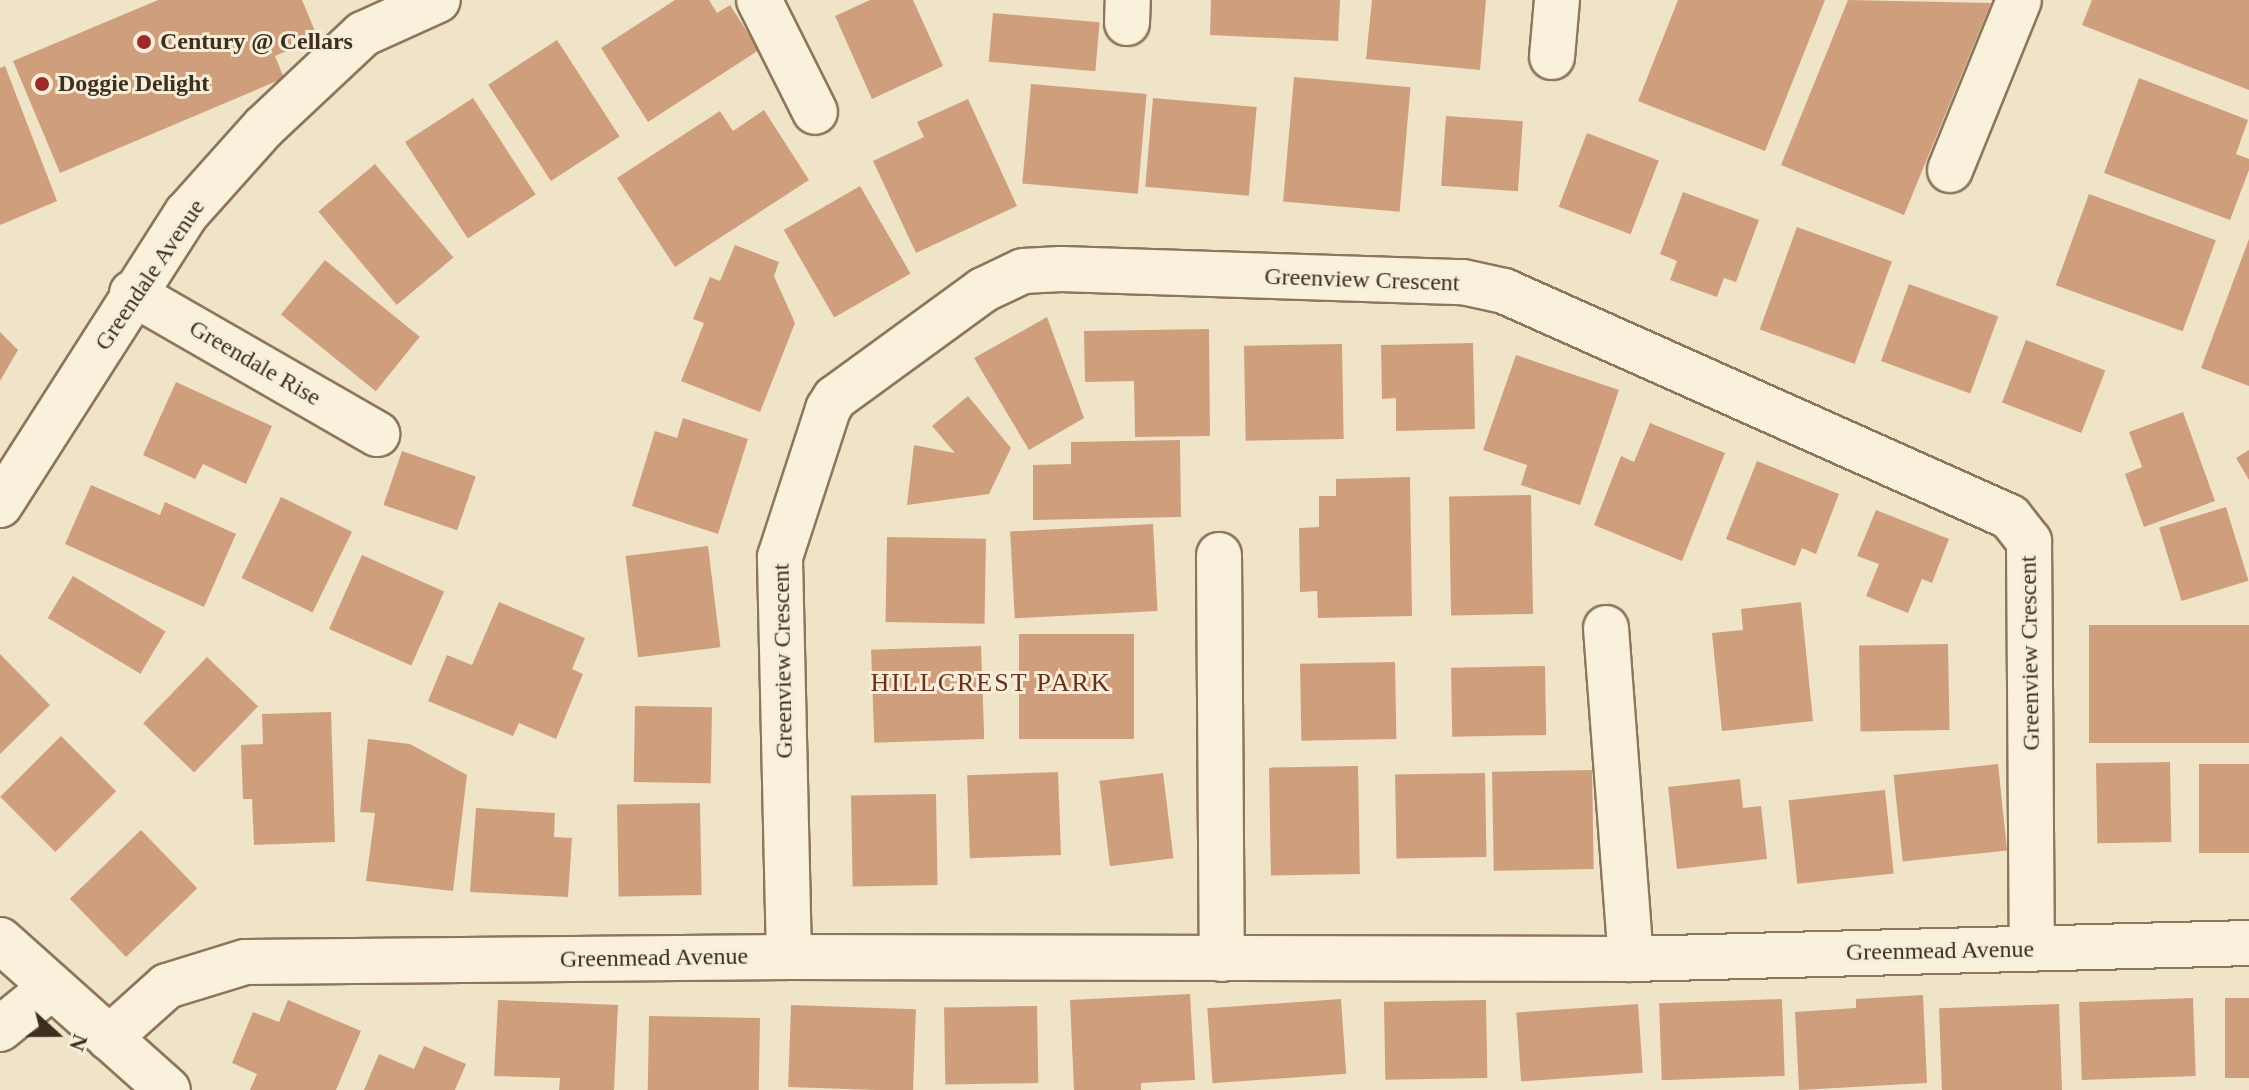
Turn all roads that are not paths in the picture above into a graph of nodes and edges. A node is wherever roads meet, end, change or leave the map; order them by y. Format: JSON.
{"nodes":[{"id":1,"x":438,"y":0,"type":"edge"},
{"id":2,"x":759,"y":0,"type":"edge"},
{"id":3,"x":1557,"y":0,"type":"edge"},
{"id":4,"x":2019,"y":0,"type":"edge"},
{"id":5,"x":358,"y":17,"type":"edge"},
{"id":6,"x":1552,"y":57,"type":"dead end"},
{"id":7,"x":815,"y":112,"type":"dead end"},
{"id":8,"x":1950,"y":170,"type":"dead end"},
{"id":9,"x":132,"y":293,"type":"junction"},
{"id":10,"x":377,"y":434,"type":"dead end"},
{"id":11,"x":0,"y":505,"type":"edge"},
{"id":12,"x":1219,"y":555,"type":"dead end"},
{"id":13,"x":1606,"y":628,"type":"dead end"},
{"id":14,"x":0,"y":940,"type":"edge"},
{"id":15,"x":2249,"y":943,"type":"edge"},
{"id":16,"x":2032,"y":949,"type":"junction"},
{"id":17,"x":789,"y":957,"type":"junction"},
{"id":18,"x":1222,"y":959,"type":"junction"},
{"id":19,"x":1631,"y":959,"type":"junction"},
{"id":20,"x":52,"y":987,"type":"junction"},
{"id":21,"x":0,"y":1029,"type":"edge"},
{"id":22,"x":109,"y":1038,"type":"junction"},
{"id":23,"x":168,"y":1090,"type":"edge"}],
"edges":[{"from":1,"to":5,"type":"street","name":"Greendale Avenue"},
{"from":2,"to":7,"type":"street"},
{"from":3,"to":6,"type":"street"},
{"from":4,"to":8,"type":"street"},
{"from":5,"to":9,"type":"street","name":"Greendale Avenue"},
{"from":9,"to":10,"type":"street","name":"Greendale Rise"},
{"from":9,"to":11,"type":"street","name":"Greendale Avenue"},
{"from":12,"to":18,"type":"street"},
{"from":13,"to":19,"type":"street"},
{"from":14,"to":20,"type":"street"},
{"from":15,"to":16,"type":"street","name":"Greenmead Avenue"},
{"from":16,"to":17,"type":"street","name":"Greenview Crescent"},
{"from":16,"to":19,"type":"street","name":"Greenmead Avenue"},
{"from":17,"to":18,"type":"street","name":"Greenmead Avenue"},
{"from":17,"to":22,"type":"street","name":"Greenmead Avenue"},
{"from":18,"to":19,"type":"street","name":"Greenmead Avenue"},
{"from":20,"to":21,"type":"street"},
{"from":20,"to":22,"type":"street"},
{"from":22,"to":23,"type":"street"}]}
